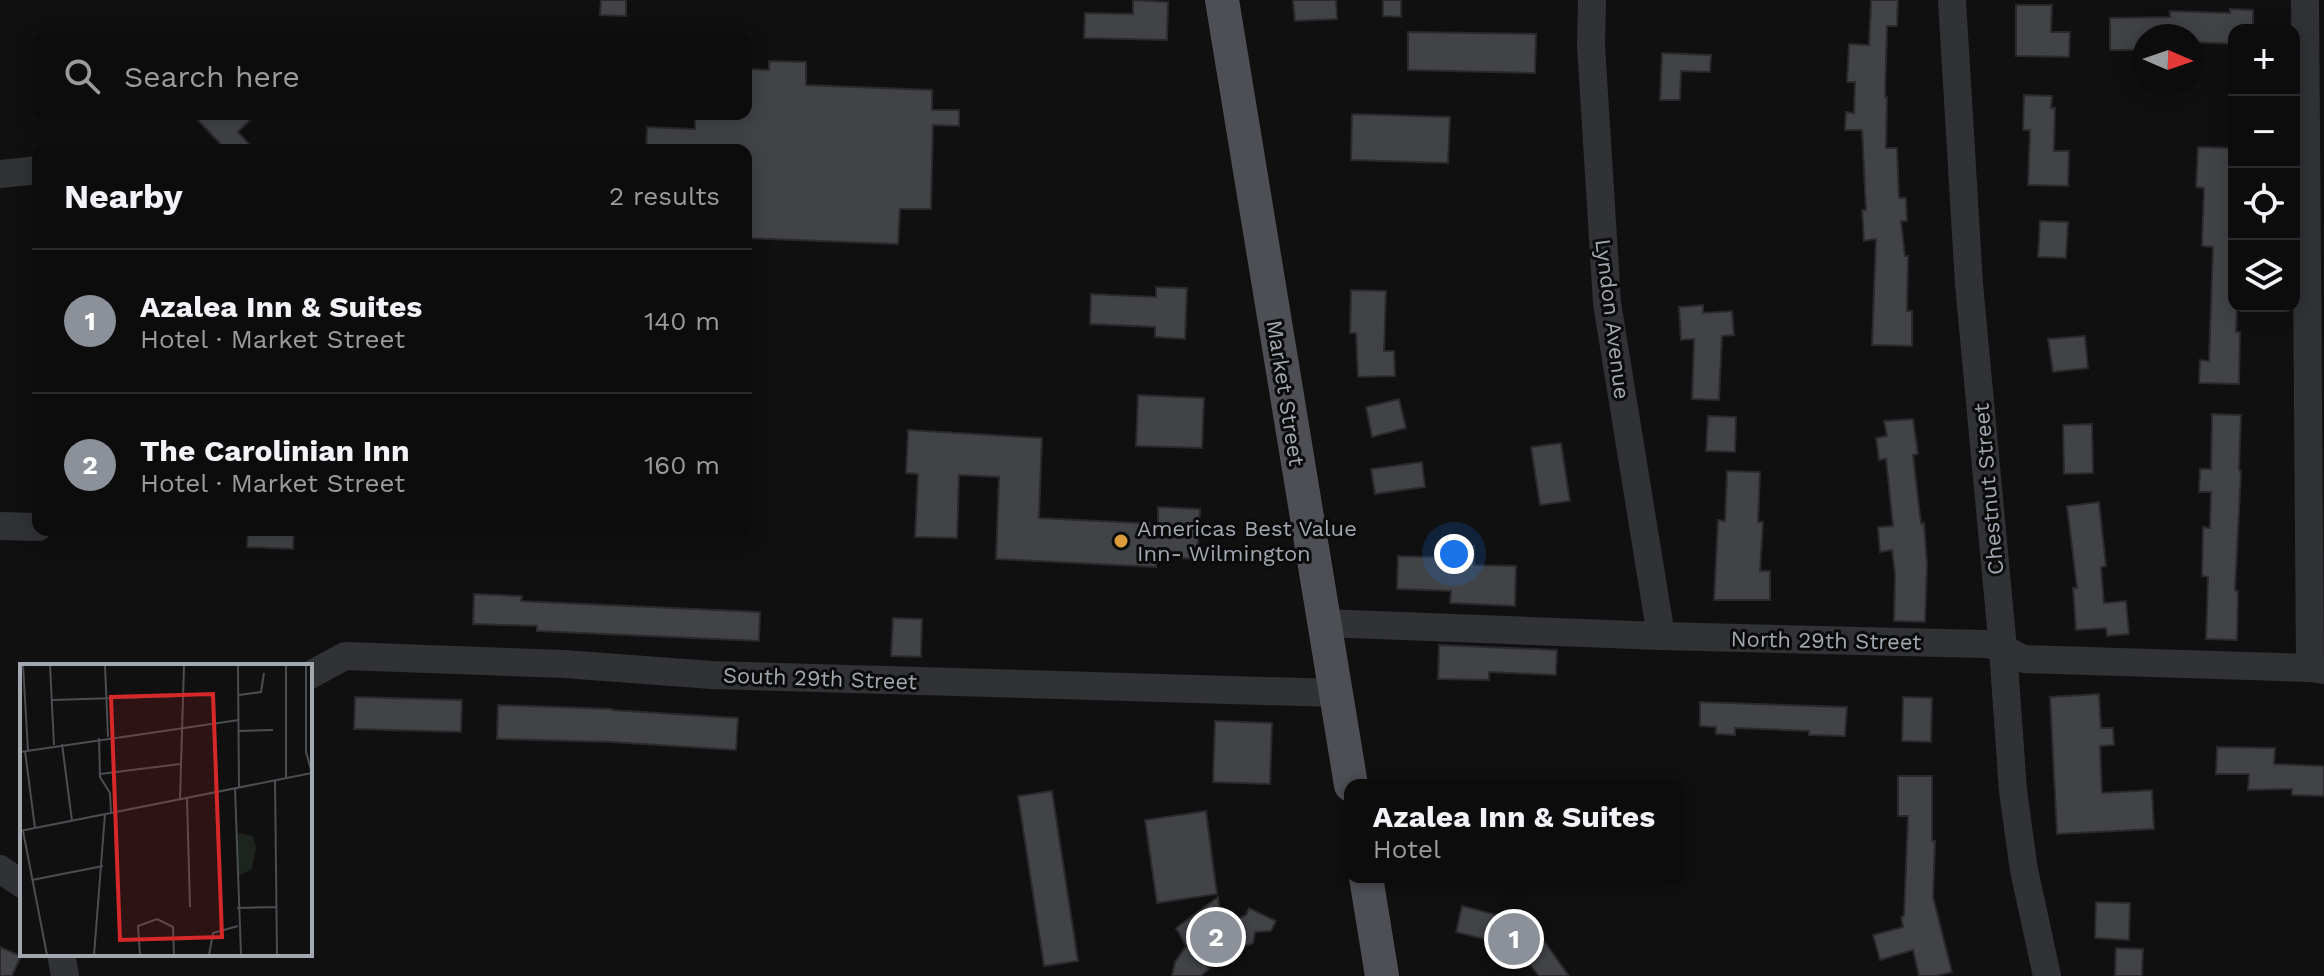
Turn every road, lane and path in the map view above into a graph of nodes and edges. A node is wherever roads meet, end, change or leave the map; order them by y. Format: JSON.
{"nodes":[{"id":1,"x":1222,"y":0,"type":"edge"},
{"id":2,"x":1592,"y":0,"type":"edge"},
{"id":3,"x":1952,"y":0,"type":"edge"},
{"id":4,"x":2305,"y":0,"type":"edge"},
{"id":5,"x":32,"y":171,"type":"edge"},
{"id":6,"x":0,"y":174,"type":"edge"},
{"id":7,"x":0,"y":526,"type":"edge"},
{"id":8,"x":32,"y":527,"type":"edge"},
{"id":9,"x":1324,"y":623,"type":"junction"},
{"id":10,"x":1661,"y":636,"type":"junction"},
{"id":11,"x":2003,"y":649,"type":"junction"},
{"id":12,"x":2317,"y":669,"type":"edge"},
{"id":13,"x":312,"y":674,"type":"edge"},
{"id":14,"x":1336,"y":693,"type":"junction"},
{"id":15,"x":1350,"y":779,"type":"edge"},
{"id":16,"x":0,"y":869,"type":"edge"},
{"id":17,"x":20,"y":883,"type":"edge"},
{"id":18,"x":1367,"y":883,"type":"edge"},
{"id":19,"x":61,"y":956,"type":"edge"},
{"id":20,"x":65,"y":976,"type":"edge"},
{"id":21,"x":1382,"y":976,"type":"edge"},
{"id":22,"x":2047,"y":976,"type":"edge"}],
"edges":[{"from":1,"to":9,"type":"main road","name":"Market Street"},
{"from":2,"to":10,"type":"street","name":"Lyndon Avenue"},
{"from":3,"to":11,"type":"street","name":"Chestnut Street"},
{"from":4,"to":12,"type":"street"},
{"from":5,"to":6,"type":"street"},
{"from":7,"to":8,"type":"street"},
{"from":9,"to":10,"type":"street","name":"North 29th Street"},
{"from":9,"to":14,"type":"main road","name":"Market Street"},
{"from":10,"to":11,"type":"street","name":"North 29th Street"},
{"from":11,"to":12,"type":"street","name":"North 29th Street"},
{"from":11,"to":22,"type":"street","name":"Chestnut Street"},
{"from":13,"to":14,"type":"street","name":"South 29th Street"},
{"from":14,"to":15,"type":"main road","name":"Market Street"},
{"from":16,"to":17,"type":"street"},
{"from":18,"to":21,"type":"main road"},
{"from":19,"to":20,"type":"street"}]}
